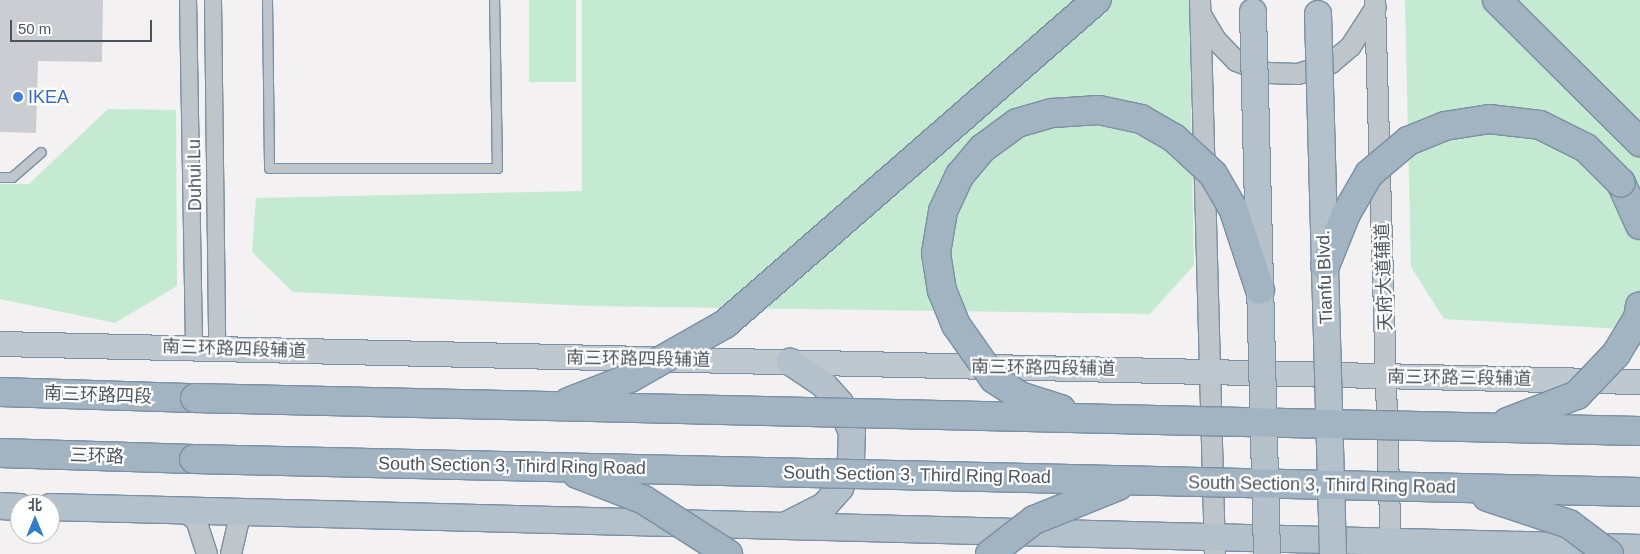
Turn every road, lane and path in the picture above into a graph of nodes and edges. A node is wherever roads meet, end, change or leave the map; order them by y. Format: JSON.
{"nodes":[{"id":1,"x":188,"y":0,"type":"edge"},
{"id":2,"x":212,"y":0,"type":"edge"},
{"id":3,"x":267,"y":0,"type":"edge"},
{"id":4,"x":494,"y":0,"type":"edge"},
{"id":5,"x":1096,"y":0,"type":"edge"},
{"id":6,"x":1253,"y":0,"type":"edge"},
{"id":7,"x":1318,"y":0,"type":"edge"},
{"id":8,"x":1497,"y":0,"type":"edge"},
{"id":9,"x":1375,"y":3,"type":"edge"},
{"id":10,"x":1200,"y":7,"type":"edge"},
{"id":11,"x":1640,"y":142,"type":"edge"},
{"id":12,"x":41,"y":152,"type":"dead end"},
{"id":13,"x":0,"y":177,"type":"edge"},
{"id":14,"x":1640,"y":225,"type":"edge"},
{"id":15,"x":1325,"y":266,"type":"junction"},
{"id":16,"x":1260,"y":290,"type":"junction"},
{"id":17,"x":1640,"y":306,"type":"edge"},
{"id":18,"x":0,"y":344,"type":"edge"},
{"id":19,"x":194,"y":348,"type":"junction"},
{"id":20,"x":217,"y":349,"type":"junction"},
{"id":21,"x":790,"y":362,"type":"junction"},
{"id":22,"x":1210,"y":372,"type":"junction"},
{"id":23,"x":1277,"y":374,"type":"joint"},
{"id":24,"x":1387,"y":376,"type":"junction"},
{"id":25,"x":1640,"y":382,"type":"edge"},
{"id":26,"x":0,"y":392,"type":"edge"},
{"id":27,"x":557,"y":406,"type":"junction"},
{"id":28,"x":1088,"y":418,"type":"junction"},
{"id":29,"x":1489,"y":427,"type":"junction"},
{"id":30,"x":1640,"y":431,"type":"edge"},
{"id":31,"x":0,"y":453,"type":"edge"},
{"id":32,"x":194,"y":459,"type":"joint"},
{"id":33,"x":559,"y":467,"type":"junction"},
{"id":34,"x":1132,"y":480,"type":"junction"},
{"id":35,"x":1459,"y":488,"type":"junction"},
{"id":36,"x":1640,"y":492,"type":"edge"},
{"id":37,"x":60,"y":507,"type":"edge"},
{"id":38,"x":181,"y":510,"type":"junction"},
{"id":39,"x":241,"y":511,"type":"junction"},
{"id":40,"x":785,"y":526,"type":"junction"},
{"id":41,"x":1214,"y":545,"type":"edge"},
{"id":42,"x":1391,"y":548,"type":"edge"},
{"id":43,"x":1640,"y":548,"type":"edge"},
{"id":44,"x":207,"y":554,"type":"edge"},
{"id":45,"x":231,"y":554,"type":"edge"},
{"id":46,"x":728,"y":554,"type":"edge"},
{"id":47,"x":990,"y":554,"type":"edge"},
{"id":48,"x":1267,"y":554,"type":"edge"},
{"id":49,"x":1333,"y":554,"type":"edge"},
{"id":50,"x":1609,"y":554,"type":"edge"}],
"edges":[{"from":1,"to":19,"type":"street","name":"Duhui Lu"},
{"from":2,"to":20,"type":"street","name":"Duhui Lu"},
{"from":3,"to":4,"type":"lane"},
{"from":5,"to":27,"type":"highway","bridge":true},
{"from":6,"to":16,"type":"main road","bridge":true},
{"from":7,"to":15,"type":"main road","name":"Tianfu Blvd.","bridge":true},
{"from":8,"to":11,"type":"highway"},
{"from":9,"to":10,"type":"street"},
{"from":9,"to":24,"type":"street","name":"天府大道辅道"},
{"from":10,"to":22,"type":"street"},
{"from":12,"to":13,"type":"lane"},
{"from":14,"to":15,"type":"highway","bridge":true},
{"from":15,"to":49,"type":"main road","name":"Tianfu Blvd.","bridge":true},
{"from":16,"to":28,"type":"highway","bridge":true},
{"from":16,"to":48,"type":"main road","bridge":true},
{"from":17,"to":29,"type":"highway","bridge":true},
{"from":18,"to":19,"type":"main road","name":"南三环路四段辅道"},
{"from":19,"to":20,"type":"main road","name":"南三环路四段辅道"},
{"from":20,"to":21,"type":"main road","name":"南三环路四段辅道"},
{"from":21,"to":22,"type":"main road","name":"南三环路四段辅道"},
{"from":21,"to":40,"type":"main road"},
{"from":22,"to":23,"type":"main road","name":"南三环路四段辅道"},
{"from":22,"to":41,"type":"street"},
{"from":23,"to":24,"type":"main road","name":"南三环路三段辅道"},
{"from":24,"to":25,"type":"main road","name":"南三环路三段辅道"},
{"from":24,"to":42,"type":"street","name":"天府大道辅道"},
{"from":26,"to":27,"type":"highway","name":"南三环路四段","bridge":true},
{"from":27,"to":28,"type":"highway","bridge":true},
{"from":28,"to":29,"type":"highway","bridge":true},
{"from":29,"to":30,"type":"highway","bridge":true},
{"from":31,"to":32,"type":"highway","name":"三环路"},
{"from":32,"to":33,"type":"highway","name":"South Section 3, Third Ring Road","bridge":true},
{"from":33,"to":34,"type":"highway","name":"South Section 3, Third Ring Road","bridge":true},
{"from":33,"to":46,"type":"highway","bridge":true},
{"from":34,"to":35,"type":"highway","name":"South Section 3, Third Ring Road","bridge":true},
{"from":34,"to":47,"type":"highway","bridge":true},
{"from":35,"to":36,"type":"highway","name":"South Section 3, Third Ring Road","bridge":true},
{"from":35,"to":50,"type":"highway","bridge":true},
{"from":37,"to":38,"type":"main road"},
{"from":38,"to":39,"type":"main road"},
{"from":38,"to":44,"type":"street"},
{"from":39,"to":40,"type":"main road"},
{"from":39,"to":45,"type":"street"},
{"from":40,"to":41,"type":"main road"},
{"from":41,"to":42,"type":"main road"},
{"from":42,"to":43,"type":"main road"}]}
